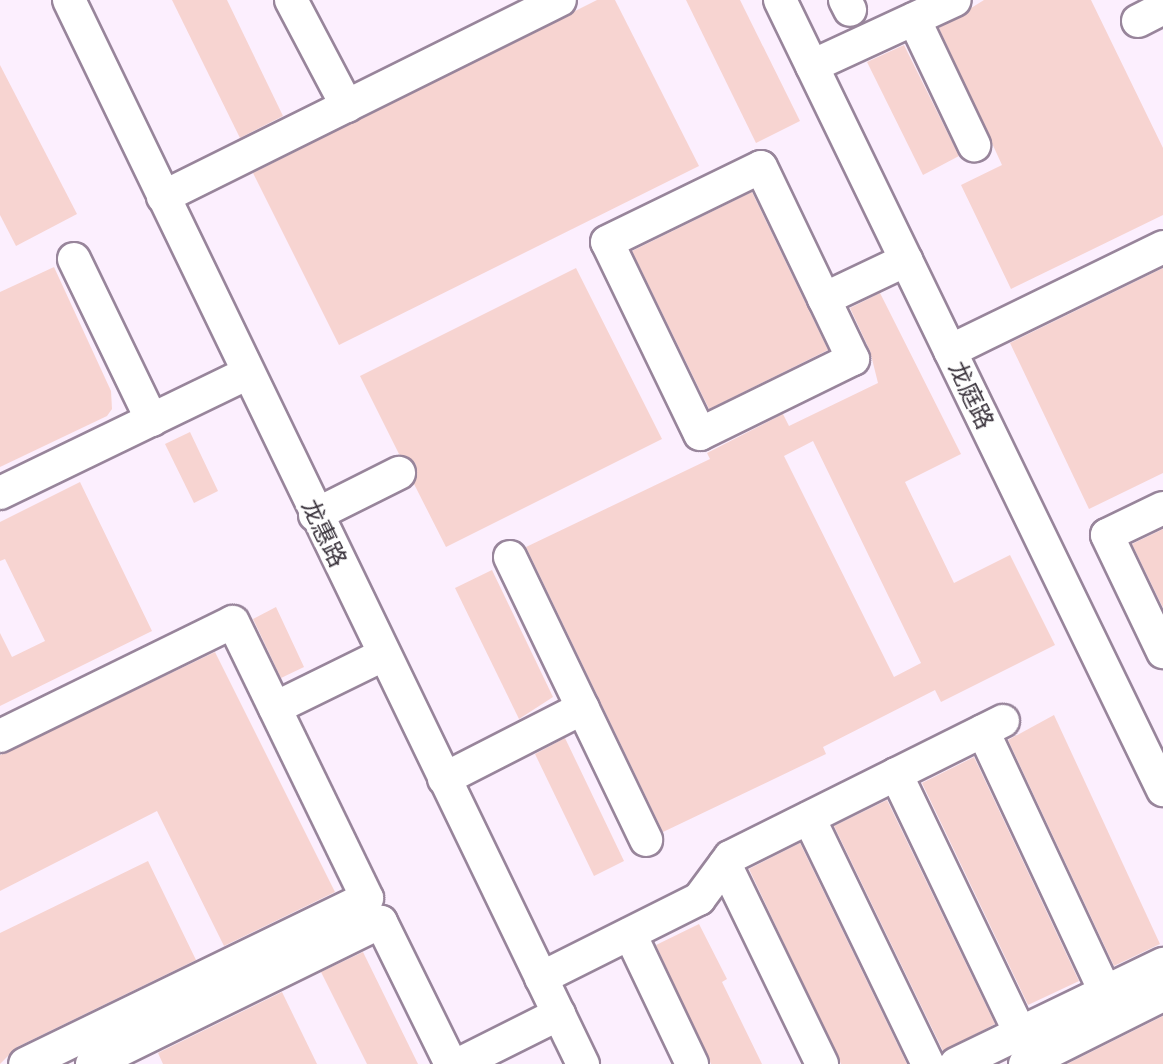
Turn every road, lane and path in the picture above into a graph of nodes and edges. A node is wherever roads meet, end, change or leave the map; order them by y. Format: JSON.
{"nodes":[{"id":1,"x":69,"y":0,"type":"edge"},
{"id":2,"x":291,"y":0,"type":"edge"},
{"id":3,"x":560,"y":0,"type":"edge"},
{"id":4,"x":780,"y":0,"type":"edge"},
{"id":5,"x":955,"y":0,"type":"edge"},
{"id":6,"x":914,"y":19,"type":"junction"},
{"id":7,"x":812,"y":66,"type":"junction"},
{"id":8,"x":347,"y":106,"type":"junction"},
{"id":9,"x":974,"y":145,"type":"dead end"},
{"id":10,"x":163,"y":197,"type":"junction"},
{"id":11,"x":1163,"y":247,"type":"edge"},
{"id":12,"x":74,"y":259,"type":"dead end"},
{"id":13,"x":906,"y":260,"type":"junction"},
{"id":14,"x":824,"y":299,"type":"junction"},
{"id":15,"x":950,"y":351,"type":"junction"},
{"id":16,"x":246,"y":374,"type":"junction"},
{"id":17,"x":152,"y":420,"type":"junction"},
{"id":18,"x":399,"y":473,"type":"dead end"},
{"id":19,"x":0,"y":493,"type":"edge"},
{"id":20,"x":1163,"y":508,"type":"edge"},
{"id":21,"x":315,"y":515,"type":"junction"},
{"id":22,"x":510,"y":557,"type":"dead end"},
{"id":23,"x":1163,"y":652,"type":"edge"},
{"id":24,"x":383,"y":655,"type":"junction"},
{"id":25,"x":275,"y":708,"type":"junction"},
{"id":26,"x":583,"y":708,"type":"junction"},
{"id":27,"x":0,"y":736,"type":"edge"},
{"id":28,"x":896,"y":774,"type":"junction"},
{"id":29,"x":444,"y":779,"type":"junction"},
{"id":30,"x":1163,"y":790,"type":"edge"},
{"id":31,"x":809,"y":818,"type":"junction"},
{"id":32,"x":646,"y":840,"type":"dead end"},
{"id":33,"x":725,"y":864,"type":"junction"},
{"id":34,"x":630,"y":934,"type":"junction"},
{"id":35,"x":1163,"y":964,"type":"edge"},
{"id":36,"x":541,"y":978,"type":"junction"},
{"id":37,"x":1105,"y":992,"type":"junction"},
{"id":38,"x":1163,"y":995,"type":"edge"},
{"id":39,"x":559,"y":1014,"type":"junction"},
{"id":40,"x":1022,"y":1049,"type":"edge"},
{"id":41,"x":135,"y":1055,"type":"edge"},
{"id":42,"x":25,"y":1064,"type":"edge"},
{"id":43,"x":92,"y":1064,"type":"edge"},
{"id":44,"x":451,"y":1064,"type":"edge"},
{"id":45,"x":459,"y":1064,"type":"edge"},
{"id":46,"x":583,"y":1064,"type":"edge"},
{"id":47,"x":692,"y":1064,"type":"edge"},
{"id":48,"x":822,"y":1064,"type":"edge"},
{"id":49,"x":928,"y":1064,"type":"edge"},
{"id":50,"x":956,"y":1064,"type":"edge"}],
"edges":[{"from":1,"to":10,"type":"street","name":"龙惠路"},
{"from":2,"to":8,"type":"street"},
{"from":3,"to":8,"type":"street"},
{"from":4,"to":7,"type":"street","name":"龙庭路"},
{"from":5,"to":6,"type":"street"},
{"from":6,"to":7,"type":"street"},
{"from":6,"to":9,"type":"street"},
{"from":7,"to":13,"type":"street","name":"龙庭路"},
{"from":8,"to":10,"type":"street"},
{"from":10,"to":16,"type":"street","name":"龙惠路"},
{"from":11,"to":15,"type":"street"},
{"from":12,"to":17,"type":"street"},
{"from":13,"to":14,"type":"street"},
{"from":13,"to":15,"type":"street","name":"龙庭路"},
{"from":14,"to":14,"type":"street"},
{"from":15,"to":30,"type":"street","name":"龙庭路"},
{"from":16,"to":17,"type":"street"},
{"from":16,"to":21,"type":"street","name":"龙惠路"},
{"from":17,"to":19,"type":"street"},
{"from":18,"to":21,"type":"street"},
{"from":20,"to":23,"type":"street"},
{"from":21,"to":24,"type":"street","name":"龙惠路"},
{"from":22,"to":26,"type":"street"},
{"from":24,"to":25,"type":"street"},
{"from":24,"to":29,"type":"street","name":"龙惠路"},
{"from":25,"to":27,"type":"street"},
{"from":25,"to":42,"type":"street"},
{"from":26,"to":29,"type":"street"},
{"from":26,"to":32,"type":"street"},
{"from":28,"to":31,"type":"street"},
{"from":28,"to":37,"type":"street"},
{"from":28,"to":40,"type":"street"},
{"from":29,"to":36,"type":"street","name":"龙惠路"},
{"from":31,"to":33,"type":"street"},
{"from":31,"to":49,"type":"street"},
{"from":33,"to":34,"type":"street"},
{"from":33,"to":48,"type":"street"},
{"from":34,"to":36,"type":"street"},
{"from":34,"to":47,"type":"street"},
{"from":35,"to":37,"type":"street"},
{"from":36,"to":39,"type":"street","name":"龙惠路"},
{"from":37,"to":40,"type":"street"},
{"from":38,"to":40,"type":"street"},
{"from":39,"to":45,"type":"street"},
{"from":39,"to":46,"type":"street","name":"龙惠路"},
{"from":40,"to":50,"type":"street"},
{"from":41,"to":43,"type":"street"},
{"from":41,"to":44,"type":"street"}]}
